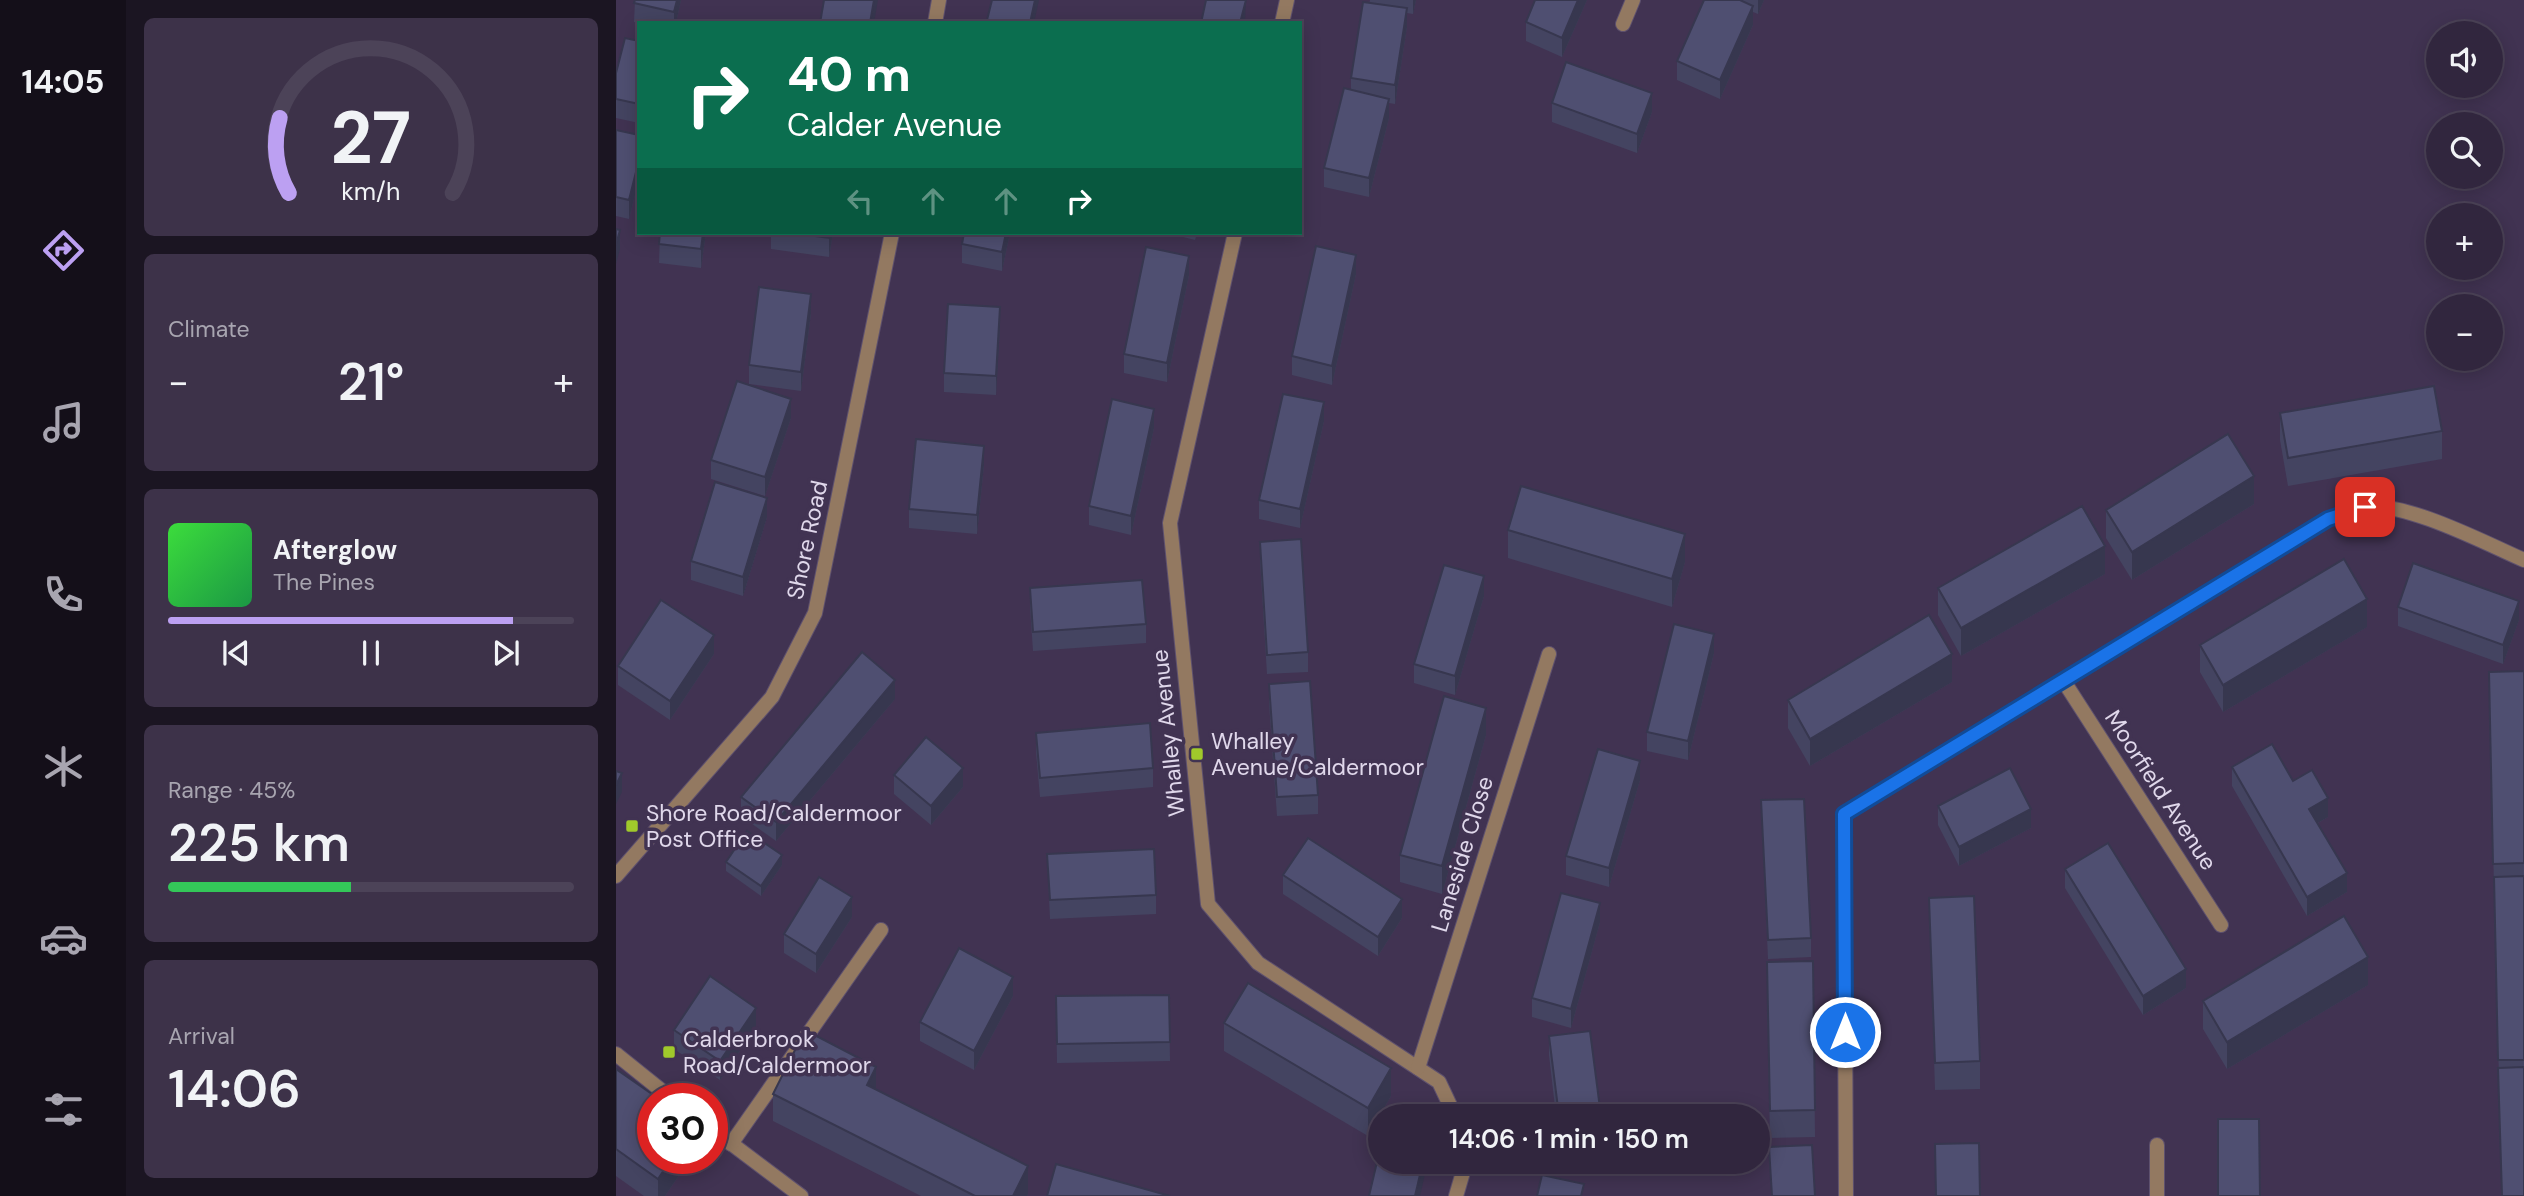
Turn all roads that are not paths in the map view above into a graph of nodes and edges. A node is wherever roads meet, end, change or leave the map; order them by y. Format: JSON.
{"nodes":[{"id":1,"x":939,"y":0,"type":"edge"},
{"id":2,"x":1287,"y":0,"type":"edge"},
{"id":3,"x":1633,"y":0,"type":"edge"},
{"id":4,"x":935,"y":21,"type":"edge"},
{"id":5,"x":1282,"y":21,"type":"edge"},
{"id":6,"x":1623,"y":24,"type":"dead end"},
{"id":7,"x":892,"y":235,"type":"edge"},
{"id":8,"x":1235,"y":235,"type":"edge"},
{"id":9,"x":2524,"y":560,"type":"edge"},
{"id":10,"x":1549,"y":654,"type":"dead end"},
{"id":11,"x":2063,"y":680,"type":"junction"},
{"id":12,"x":616,"y":876,"type":"edge"},
{"id":13,"x":2221,"y":925,"type":"dead end"},
{"id":14,"x":881,"y":930,"type":"dead end"},
{"id":15,"x":616,"y":1054,"type":"edge"},
{"id":16,"x":1418,"y":1068,"type":"junction"},
{"id":17,"x":652,"y":1083,"type":"edge"},
{"id":18,"x":1449,"y":1104,"type":"edge"},
{"id":19,"x":728,"y":1142,"type":"edge"},
{"id":20,"x":731,"y":1144,"type":"junction"},
{"id":21,"x":2157,"y":1145,"type":"dead end"},
{"id":22,"x":1462,"y":1174,"type":"edge"},
{"id":23,"x":800,"y":1196,"type":"edge"},
{"id":24,"x":1456,"y":1196,"type":"edge"},
{"id":25,"x":1846,"y":1196,"type":"edge"},
{"id":26,"x":2157,"y":1196,"type":"edge"}],
"edges":[{"from":1,"to":4,"type":"street"},
{"from":2,"to":5,"type":"street"},
{"from":3,"to":6,"type":"street"},
{"from":7,"to":12,"type":"street","name":"Shore Road"},
{"from":8,"to":16,"type":"street","name":"Whalley Avenue"},
{"from":9,"to":11,"type":"street"},
{"from":10,"to":16,"type":"street","name":"Laneside Close"},
{"from":11,"to":13,"type":"street","name":"Moorfield Avenue"},
{"from":11,"to":25,"type":"street"},
{"from":14,"to":20,"type":"street"},
{"from":15,"to":17,"type":"street"},
{"from":16,"to":18,"type":"street","name":"Whalley Avenue"},
{"from":19,"to":20,"type":"street"},
{"from":20,"to":23,"type":"street"},
{"from":21,"to":26,"type":"street"},
{"from":22,"to":24,"type":"street"}]}
